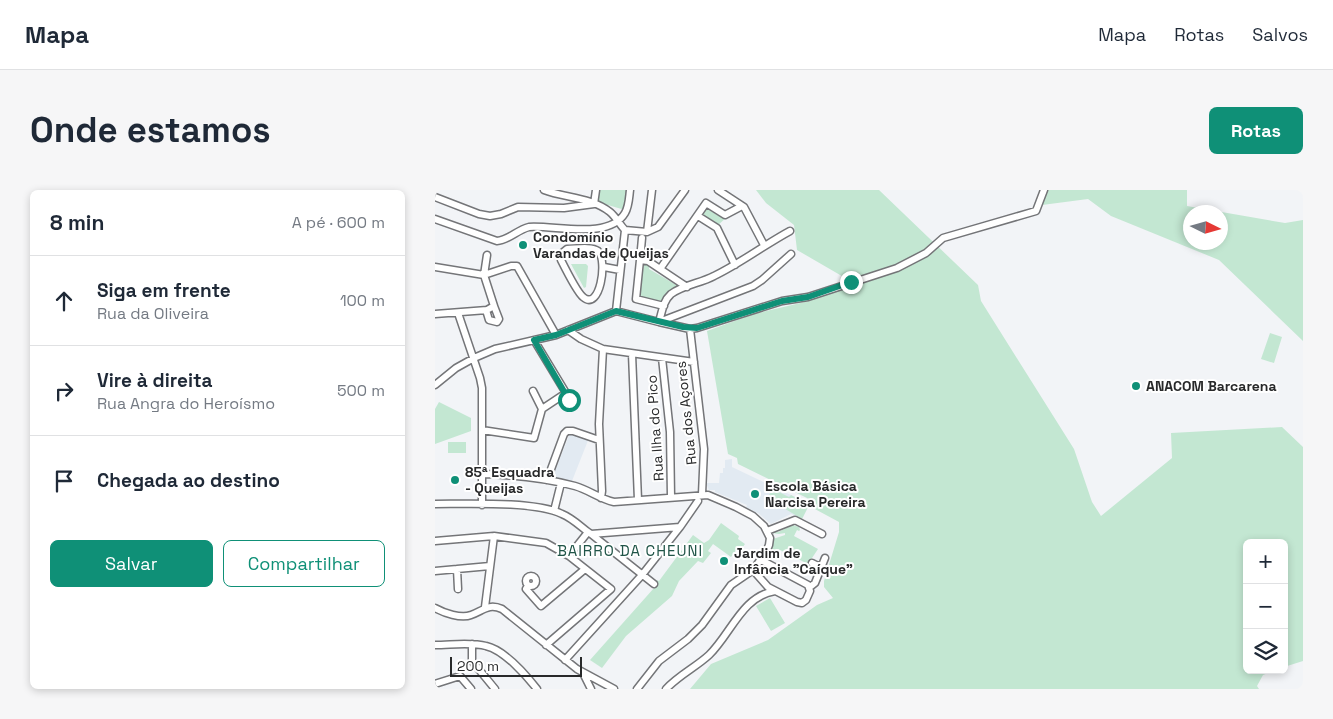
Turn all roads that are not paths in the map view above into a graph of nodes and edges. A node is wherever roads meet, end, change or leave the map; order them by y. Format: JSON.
{"nodes":[{"id":1,"x":544,"y":190,"type":"edge"},
{"id":2,"x":597,"y":190,"type":"edge"},
{"id":3,"x":630,"y":190,"type":"edge"},
{"id":4,"x":652,"y":190,"type":"edge"},
{"id":5,"x":685,"y":190,"type":"edge"},
{"id":6,"x":719,"y":190,"type":"edge"},
{"id":7,"x":1044,"y":190,"type":"edge"},
{"id":8,"x":435,"y":197,"type":"edge"},
{"id":9,"x":594,"y":204,"type":"junction"},
{"id":10,"x":742,"y":206,"type":"junction"},
{"id":11,"x":698,"y":216,"type":"junction"},
{"id":12,"x":435,"y":219,"type":"edge"},
{"id":13,"x":617,"y":222,"type":"junction"},
{"id":14,"x":625,"y":230,"type":"junction"},
{"id":15,"x":790,"y":231,"type":"dead end"},
{"id":16,"x":644,"y":235,"type":"junction"},
{"id":17,"x":764,"y":245,"type":"junction"},
{"id":18,"x":791,"y":254,"type":"dead end"},
{"id":19,"x":487,"y":256,"type":"dead end"},
{"id":20,"x":640,"y":260,"type":"junction"},
{"id":21,"x":735,"y":265,"type":"junction"},
{"id":22,"x":435,"y":267,"type":"edge"},
{"id":23,"x":604,"y":267,"type":"junction"},
{"id":24,"x":660,"y":269,"type":"junction"},
{"id":25,"x":620,"y":270,"type":"junction"},
{"id":26,"x":484,"y":275,"type":"junction"},
{"id":27,"x":687,"y":286,"type":"junction"},
{"id":28,"x":494,"y":306,"type":"junction"},
{"id":29,"x":663,"y":306,"type":"junction"},
{"id":30,"x":485,"y":310,"type":"junction"},
{"id":31,"x":616,"y":311,"type":"junction"},
{"id":32,"x":458,"y":313,"type":"junction"},
{"id":33,"x":435,"y":314,"type":"edge"},
{"id":34,"x":659,"y":322,"type":"junction"},
{"id":35,"x":690,"y":328,"type":"junction"},
{"id":36,"x":568,"y":330,"type":"junction"},
{"id":37,"x":556,"y":335,"type":"junction"},
{"id":38,"x":534,"y":340,"type":"junction"},
{"id":39,"x":603,"y":349,"type":"junction"},
{"id":40,"x":632,"y":354,"type":"junction"},
{"id":41,"x":474,"y":358,"type":"junction"},
{"id":42,"x":662,"y":358,"type":"junction"},
{"id":43,"x":693,"y":362,"type":"junction"},
{"id":44,"x":435,"y":385,"type":"edge"},
{"id":45,"x":533,"y":391,"type":"dead end"},
{"id":46,"x":543,"y":409,"type":"junction"},
{"id":47,"x":482,"y":430,"type":"junction"},
{"id":48,"x":599,"y":440,"type":"junction"},
{"id":49,"x":483,"y":474,"type":"junction"},
{"id":50,"x":547,"y":480,"type":"junction"},
{"id":51,"x":561,"y":483,"type":"junction"},
{"id":52,"x":701,"y":494,"type":"junction"},
{"id":53,"x":671,"y":497,"type":"junction"},
{"id":54,"x":601,"y":498,"type":"junction"},
{"id":55,"x":638,"y":500,"type":"junction"},
{"id":56,"x":697,"y":501,"type":"dead end"},
{"id":57,"x":435,"y":504,"type":"edge"},
{"id":58,"x":482,"y":505,"type":"junction"},
{"id":59,"x":554,"y":511,"type":"junction"},
{"id":60,"x":680,"y":527,"type":"junction"},
{"id":61,"x":767,"y":531,"type":"junction"},
{"id":62,"x":589,"y":533,"type":"junction"},
{"id":63,"x":822,"y":534,"type":"dead end"},
{"id":64,"x":493,"y":536,"type":"junction"},
{"id":65,"x":435,"y":540,"type":"edge"},
{"id":66,"x":569,"y":556,"type":"junction"},
{"id":67,"x":825,"y":558,"type":"dead end"},
{"id":68,"x":761,"y":560,"type":"junction"},
{"id":69,"x":812,"y":563,"type":"dead end"},
{"id":70,"x":490,"y":566,"type":"junction"},
{"id":71,"x":821,"y":567,"type":"junction"},
{"id":72,"x":457,"y":569,"type":"junction"},
{"id":73,"x":585,"y":569,"type":"junction"},
{"id":74,"x":753,"y":570,"type":"junction"},
{"id":75,"x":435,"y":571,"type":"edge"},
{"id":76,"x":643,"y":575,"type":"junction"},
{"id":77,"x":654,"y":584,"type":"dead end"},
{"id":78,"x":528,"y":586,"type":"dead end"},
{"id":79,"x":810,"y":587,"type":"junction"},
{"id":80,"x":458,"y":589,"type":"dead end"},
{"id":81,"x":775,"y":591,"type":"junction"},
{"id":82,"x":485,"y":607,"type":"junction"},
{"id":83,"x":435,"y":608,"type":"edge"},
{"id":84,"x":472,"y":644,"type":"junction"},
{"id":85,"x":435,"y":645,"type":"edge"},
{"id":86,"x":546,"y":645,"type":"junction"},
{"id":87,"x":565,"y":660,"type":"junction"},
{"id":88,"x":583,"y":673,"type":"junction"},
{"id":89,"x":435,"y":684,"type":"edge"},
{"id":90,"x":471,"y":689,"type":"edge"},
{"id":91,"x":495,"y":689,"type":"edge"},
{"id":92,"x":537,"y":689,"type":"edge"},
{"id":93,"x":591,"y":689,"type":"edge"},
{"id":94,"x":614,"y":689,"type":"edge"},
{"id":95,"x":637,"y":689,"type":"edge"},
{"id":96,"x":666,"y":689,"type":"edge"}],
"edges":[{"from":1,"to":9,"type":"street"},
{"from":2,"to":9,"type":"street"},
{"from":3,"to":13,"type":"street"},
{"from":4,"to":16,"type":"street"},
{"from":5,"to":16,"type":"street"},
{"from":6,"to":10,"type":"street"},
{"from":7,"to":35,"type":"street"},
{"from":8,"to":9,"type":"street"},
{"from":9,"to":13,"type":"street"},
{"from":10,"to":11,"type":"street"},
{"from":10,"to":17,"type":"street"},
{"from":11,"to":21,"type":"street"},
{"from":11,"to":24,"type":"street"},
{"from":12,"to":13,"type":"street"},
{"from":13,"to":14,"type":"street"},
{"from":14,"to":16,"type":"street"},
{"from":14,"to":25,"type":"street"},
{"from":15,"to":17,"type":"street"},
{"from":16,"to":20,"type":"street"},
{"from":17,"to":21,"type":"street"},
{"from":18,"to":34,"type":"street"},
{"from":19,"to":26,"type":"street"},
{"from":20,"to":24,"type":"street"},
{"from":20,"to":29,"type":"street"},
{"from":21,"to":27,"type":"street"},
{"from":22,"to":26,"type":"street"},
{"from":23,"to":23,"type":"street"},
{"from":23,"to":25,"type":"street"},
{"from":24,"to":27,"type":"street"},
{"from":25,"to":31,"type":"street"},
{"from":26,"to":28,"type":"street"},
{"from":26,"to":37,"type":"street"},
{"from":27,"to":29,"type":"street"},
{"from":28,"to":30,"type":"street"},
{"from":28,"to":30,"type":"street"},
{"from":29,"to":34,"type":"street"},
{"from":30,"to":32,"type":"street"},
{"from":31,"to":34,"type":"street"},
{"from":31,"to":36,"type":"street"},
{"from":32,"to":33,"type":"street"},
{"from":32,"to":41,"type":"street"},
{"from":34,"to":35,"type":"street"},
{"from":35,"to":43,"type":"street","name":"Rua dos Açores"},
{"from":36,"to":37,"type":"street"},
{"from":36,"to":39,"type":"street"},
{"from":37,"to":38,"type":"street"},
{"from":38,"to":41,"type":"street"},
{"from":38,"to":46,"type":"street"},
{"from":39,"to":40,"type":"street"},
{"from":39,"to":48,"type":"street"},
{"from":40,"to":42,"type":"street"},
{"from":40,"to":55,"type":"street"},
{"from":41,"to":44,"type":"street"},
{"from":41,"to":47,"type":"street"},
{"from":42,"to":43,"type":"street"},
{"from":42,"to":53,"type":"street","name":"Rua Ilha do Pico"},
{"from":43,"to":52,"type":"street","name":"Rua dos Açores"},
{"from":45,"to":46,"type":"street"},
{"from":46,"to":47,"type":"street"},
{"from":47,"to":49,"type":"street"},
{"from":48,"to":50,"type":"street"},
{"from":48,"to":54,"type":"street"},
{"from":49,"to":50,"type":"street"},
{"from":49,"to":58,"type":"street"},
{"from":50,"to":51,"type":"street"},
{"from":51,"to":54,"type":"street"},
{"from":51,"to":59,"type":"street"},
{"from":52,"to":53,"type":"street"},
{"from":52,"to":61,"type":"street"},
{"from":53,"to":55,"type":"street"},
{"from":54,"to":55,"type":"street"},
{"from":56,"to":60,"type":"street"},
{"from":57,"to":58,"type":"street"},
{"from":58,"to":59,"type":"street"},
{"from":59,"to":62,"type":"street"},
{"from":60,"to":62,"type":"street"},
{"from":60,"to":76,"type":"street"},
{"from":61,"to":63,"type":"street"},
{"from":61,"to":68,"type":"street"},
{"from":62,"to":66,"type":"street"},
{"from":62,"to":76,"type":"street"},
{"from":64,"to":65,"type":"street"},
{"from":64,"to":66,"type":"street"},
{"from":64,"to":70,"type":"street"},
{"from":66,"to":73,"type":"street"},
{"from":67,"to":71,"type":"street"},
{"from":68,"to":74,"type":"street"},
{"from":68,"to":79,"type":"street"},
{"from":69,"to":71,"type":"street"},
{"from":70,"to":72,"type":"street"},
{"from":70,"to":82,"type":"street"},
{"from":71,"to":79,"type":"street"},
{"from":72,"to":75,"type":"street"},
{"from":72,"to":80,"type":"street"},
{"from":73,"to":78,"type":"street"},
{"from":73,"to":86,"type":"street"},
{"from":74,"to":81,"type":"street"},
{"from":74,"to":95,"type":"street"},
{"from":76,"to":77,"type":"street"},
{"from":76,"to":87,"type":"street"},
{"from":79,"to":81,"type":"street"},
{"from":81,"to":96,"type":"street"},
{"from":82,"to":83,"type":"street"},
{"from":82,"to":86,"type":"street"},
{"from":84,"to":85,"type":"street"},
{"from":84,"to":91,"type":"street"},
{"from":84,"to":92,"type":"street"},
{"from":86,"to":87,"type":"street"},
{"from":87,"to":88,"type":"street"},
{"from":88,"to":93,"type":"street"},
{"from":88,"to":94,"type":"street"},
{"from":89,"to":90,"type":"street"}]}
